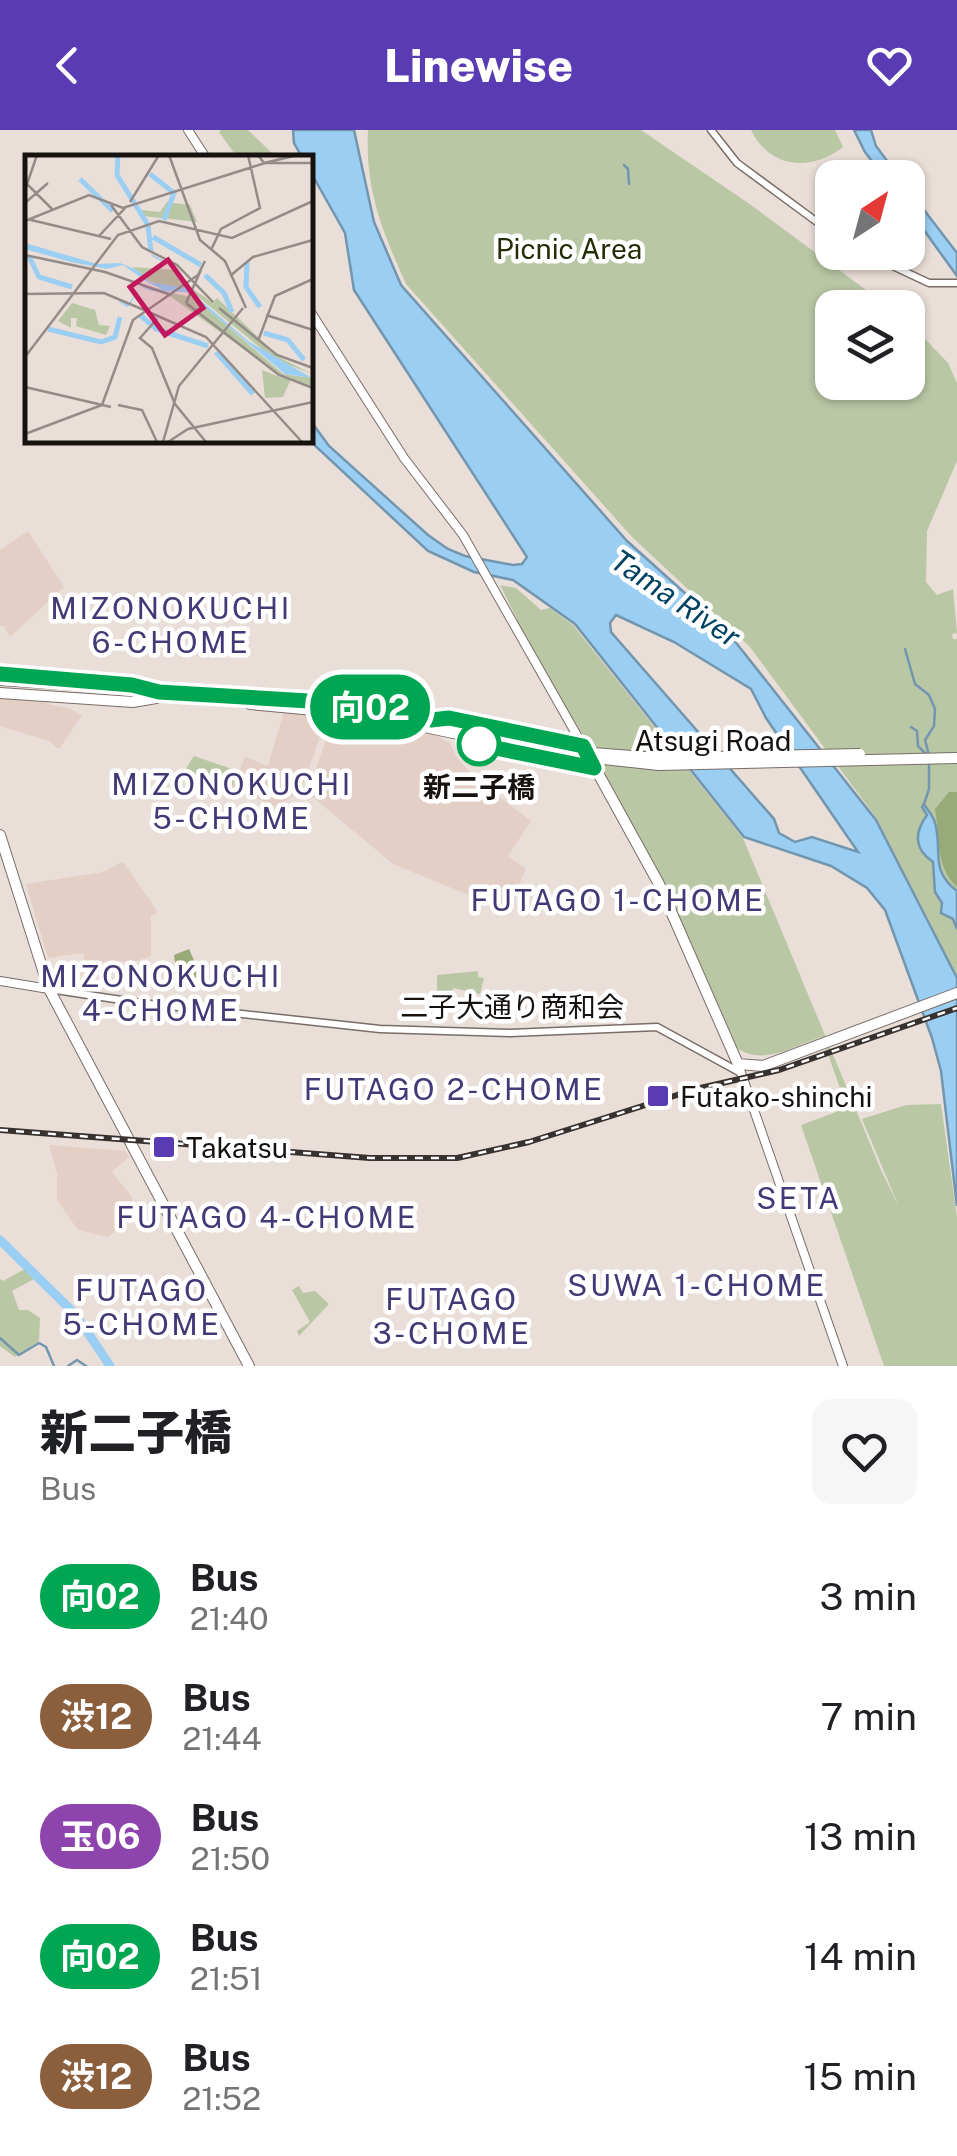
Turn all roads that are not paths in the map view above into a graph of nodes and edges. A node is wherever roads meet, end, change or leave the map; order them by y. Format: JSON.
{"nodes":[{"id":1,"x":188,"y":130,"type":"edge"},
{"id":2,"x":711,"y":130,"type":"edge"},
{"id":3,"x":204,"y":155,"type":"edge"},
{"id":4,"x":815,"y":220,"type":"edge"},
{"id":5,"x":901,"y":270,"type":"edge"},
{"id":6,"x":948,"y":284,"type":"edge"},
{"id":7,"x":312,"y":314,"type":"edge"},
{"id":8,"x":0,"y":683,"type":"edge"},
{"id":9,"x":158,"y":695,"type":"junction"},
{"id":10,"x":430,"y":724,"type":"junction"},
{"id":11,"x":583,"y":746,"type":"junction"},
{"id":12,"x":957,"y":755,"type":"edge"},
{"id":13,"x":594,"y":768,"type":"junction"},
{"id":14,"x":0,"y":836,"type":"edge"},
{"id":15,"x":0,"y":981,"type":"edge"},
{"id":16,"x":49,"y":989,"type":"junction"},
{"id":17,"x":957,"y":993,"type":"edge"},
{"id":18,"x":748,"y":1065,"type":"junction"},
{"id":19,"x":248,"y":1366,"type":"edge"},
{"id":20,"x":843,"y":1366,"type":"edge"}],
"edges":[{"from":1,"to":3,"type":"main road"},
{"from":2,"to":4,"type":"street"},
{"from":5,"to":6,"type":"street"},
{"from":7,"to":11,"type":"main road"},
{"from":8,"to":9,"type":"highway"},
{"from":8,"to":9,"type":"highway"},
{"from":8,"to":9,"type":"highway"},
{"from":9,"to":10,"type":"highway"},
{"from":10,"to":11,"type":"highway"},
{"from":10,"to":12,"type":"highway","name":"Atsugi Road","bridge":true},
{"from":10,"to":13,"type":"highway"},
{"from":11,"to":13,"type":"highway"},
{"from":13,"to":18,"type":"highway"},
{"from":14,"to":16,"type":"highway"},
{"from":15,"to":16,"type":"main road"},
{"from":16,"to":18,"type":"street","name":"二子大通り商和会"},
{"from":16,"to":19,"type":"highway"},
{"from":17,"to":18,"type":"highway"},
{"from":18,"to":20,"type":"main road"}]}
